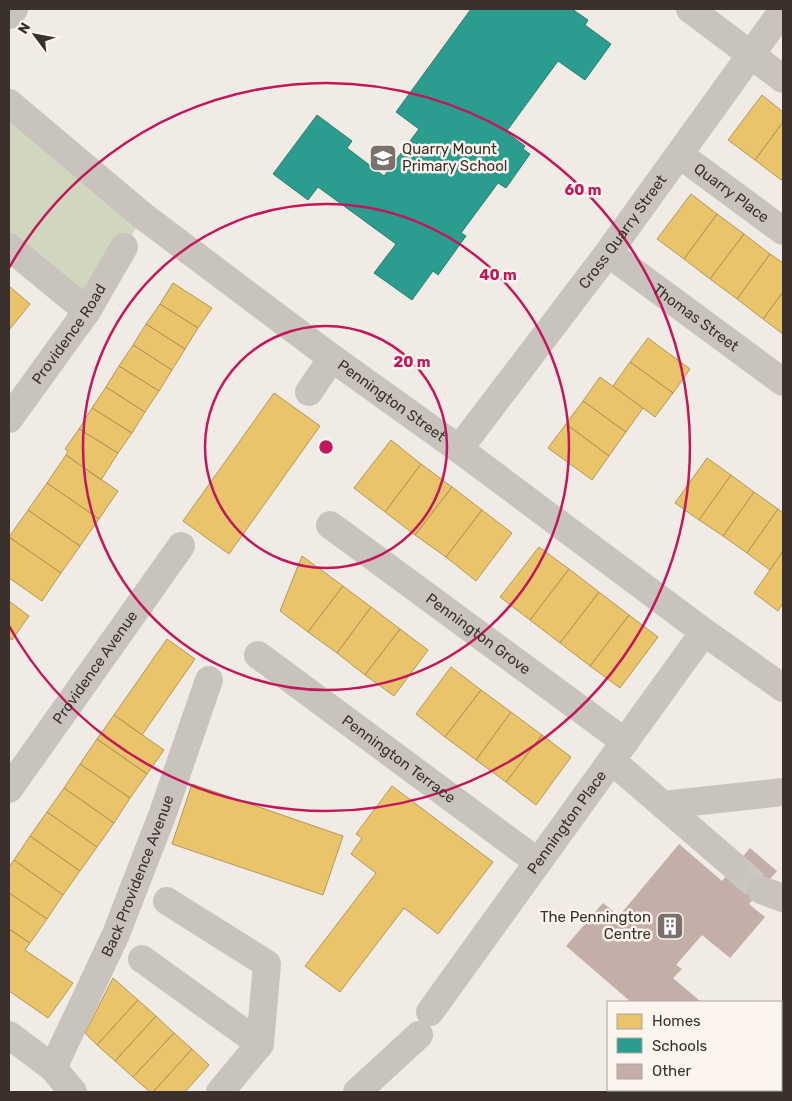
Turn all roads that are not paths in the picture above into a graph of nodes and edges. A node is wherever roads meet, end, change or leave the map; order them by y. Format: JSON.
{"nodes":[{"id":1,"x":14,"y":9,"type":"edge"},
{"id":2,"x":690,"y":9,"type":"edge"},
{"id":3,"x":783,"y":10,"type":"edge"},
{"id":4,"x":9,"y":15,"type":"edge"},
{"id":5,"x":750,"y":54,"type":"junction"},
{"id":6,"x":783,"y":78,"type":"edge"},
{"id":7,"x":9,"y":103,"type":"edge"},
{"id":8,"x":680,"y":155,"type":"junction"},
{"id":9,"x":783,"y":231,"type":"edge"},
{"id":10,"x":9,"y":247,"type":"edge"},
{"id":11,"x":124,"y":247,"type":"dead end"},
{"id":12,"x":608,"y":253,"type":"junction"},
{"id":13,"x":87,"y":311,"type":"junction"},
{"id":14,"x":332,"y":358,"type":"junction"},
{"id":15,"x":783,"y":382,"type":"edge"},
{"id":16,"x":309,"y":392,"type":"dead end"},
{"id":17,"x":9,"y":419,"type":"edge"},
{"id":18,"x":459,"y":449,"type":"junction"},
{"id":19,"x":330,"y":525,"type":"dead end"},
{"id":20,"x":180,"y":546,"type":"dead end"},
{"id":21,"x":704,"y":632,"type":"junction"},
{"id":22,"x":258,"y":655,"type":"dead end"},
{"id":23,"x":209,"y":680,"type":"dead end"},
{"id":24,"x":783,"y":688,"type":"edge"},
{"id":25,"x":619,"y":751,"type":"junction"},
{"id":26,"x":9,"y":789,"type":"edge"},
{"id":27,"x":783,"y":792,"type":"edge"},
{"id":28,"x":663,"y":805,"type":"junction"},
{"id":29,"x":538,"y":862,"type":"junction"},
{"id":30,"x":734,"y":866,"type":"tunnel mouth"},
{"id":31,"x":166,"y":901,"type":"dead end"},
{"id":32,"x":142,"y":959,"type":"dead end"},
{"id":33,"x":9,"y":1035,"type":"edge"},
{"id":34,"x":260,"y":1044,"type":"junction"},
{"id":35,"x":53,"y":1068,"type":"junction"},
{"id":36,"x":73,"y":1092,"type":"edge"},
{"id":37,"x":220,"y":1092,"type":"edge"},
{"id":38,"x":357,"y":1092,"type":"edge"}],
"edges":[{"from":1,"to":4,"type":"street"},
{"from":2,"to":5,"type":"street"},
{"from":3,"to":5,"type":"street","name":"Cross Quarry Street"},
{"from":5,"to":6,"type":"street"},
{"from":5,"to":8,"type":"street","name":"Cross Quarry Street"},
{"from":7,"to":14,"type":"street","name":"Pennington Street"},
{"from":8,"to":9,"type":"street","name":"Quarry Place"},
{"from":8,"to":12,"type":"street","name":"Cross Quarry Street"},
{"from":10,"to":13,"type":"street"},
{"from":11,"to":13,"type":"street","name":"Providence Road"},
{"from":12,"to":15,"type":"street","name":"Thomas Street"},
{"from":12,"to":18,"type":"street","name":"Cross Quarry Street"},
{"from":13,"to":17,"type":"street","name":"Providence Road"},
{"from":14,"to":16,"type":"street"},
{"from":14,"to":18,"type":"street","name":"Pennington Street"},
{"from":18,"to":21,"type":"street","name":"Pennington Street"},
{"from":19,"to":25,"type":"street","name":"Pennington Grove"},
{"from":20,"to":26,"type":"street","name":"Providence Avenue"},
{"from":21,"to":24,"type":"street","name":"Pennington Street"},
{"from":21,"to":25,"type":"street","name":"Pennington Place"},
{"from":22,"to":29,"type":"street","name":"Pennington Terrace"},
{"from":23,"to":35,"type":"street","name":"Back Providence Avenue"},
{"from":25,"to":28,"type":"street","name":"Pennington Grove"},
{"from":25,"to":29,"type":"street","name":"Pennington Place"},
{"from":27,"to":28,"type":"street"},
{"from":28,"to":30,"type":"street","name":"Pennington Grove"},
{"from":29,"to":38,"type":"street","name":"Pennington Place"},
{"from":31,"to":34,"type":"street"},
{"from":32,"to":34,"type":"street"},
{"from":33,"to":35,"type":"street"},
{"from":34,"to":37,"type":"street"},
{"from":35,"to":36,"type":"street"}]}
